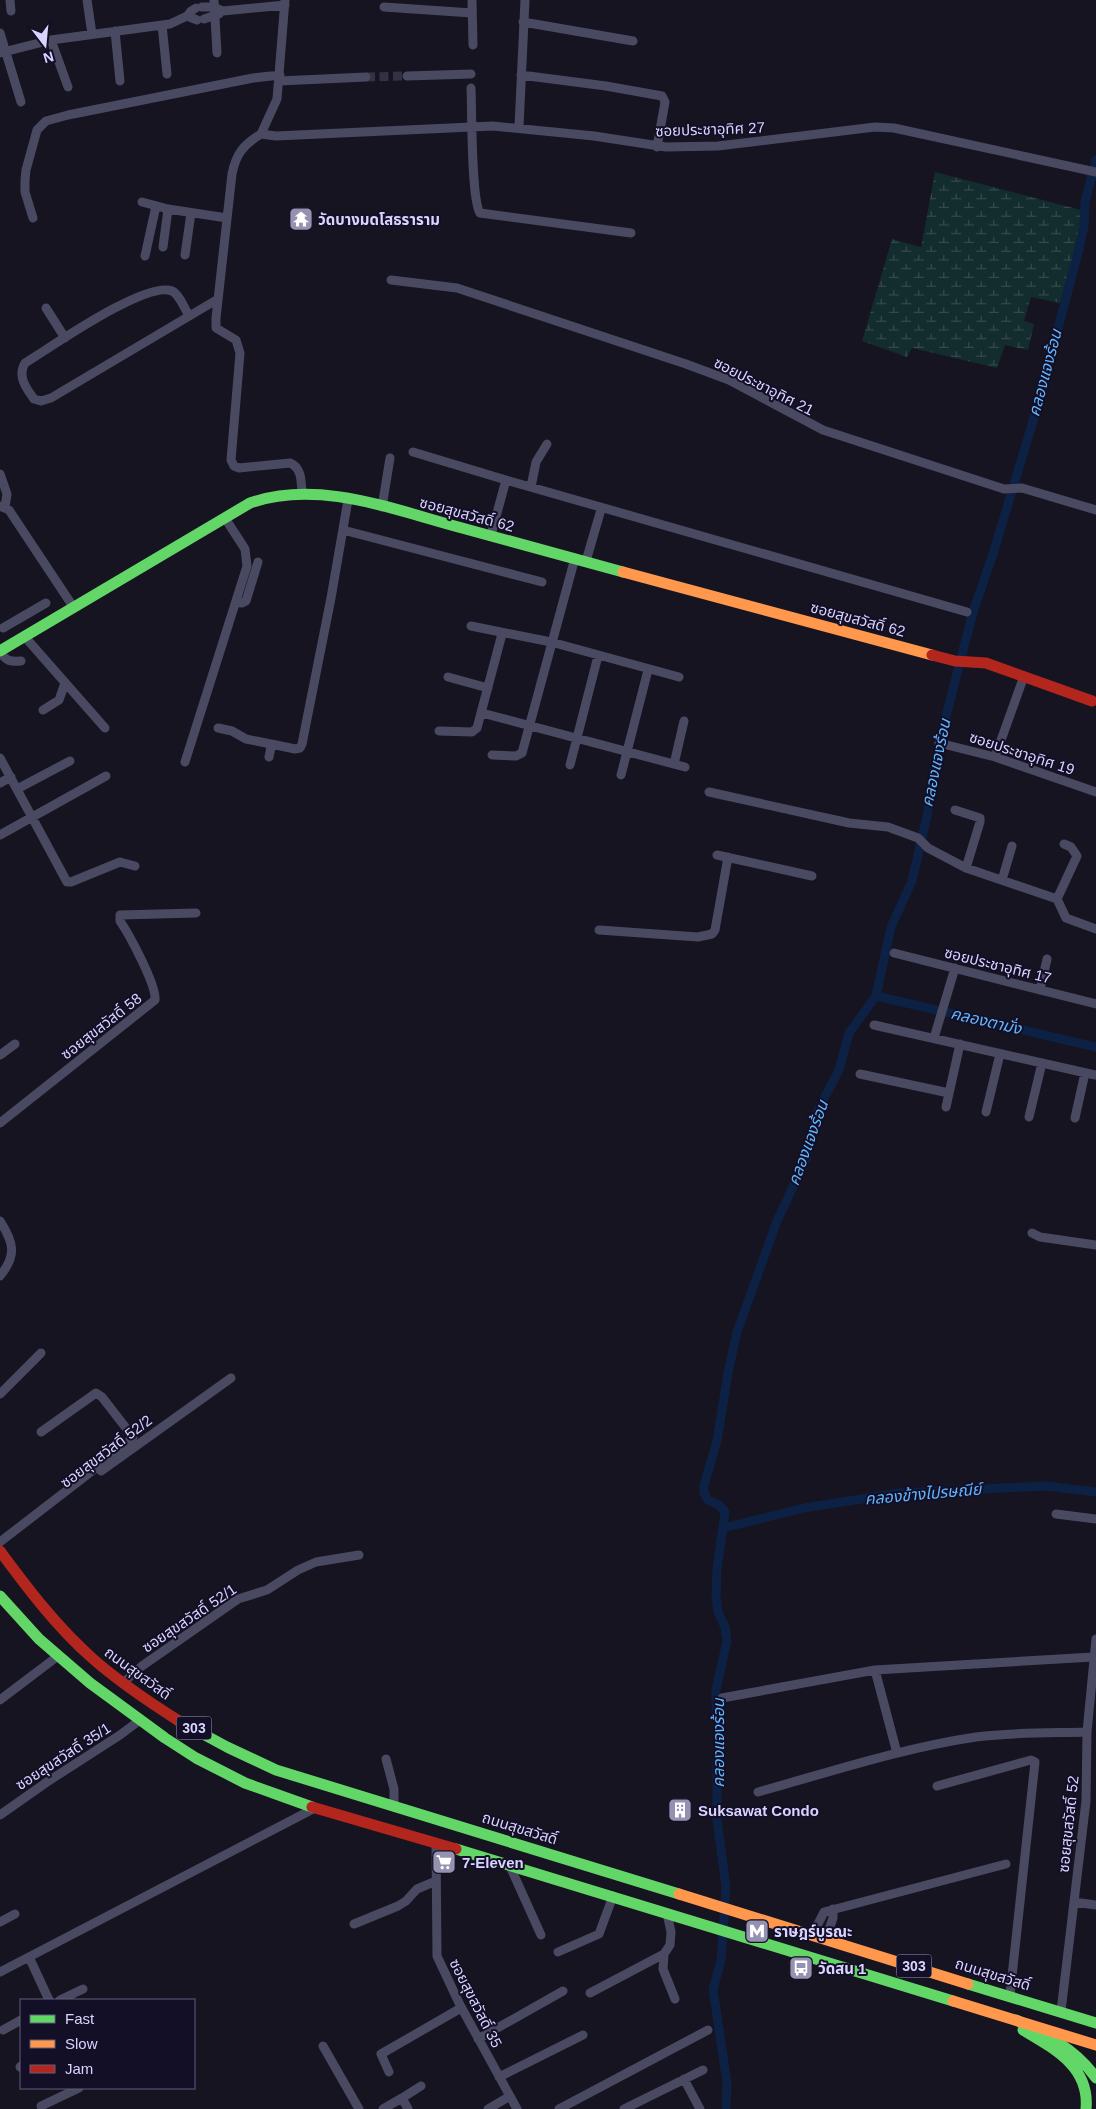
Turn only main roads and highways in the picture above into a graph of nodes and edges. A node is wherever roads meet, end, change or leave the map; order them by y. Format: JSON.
{"nodes":[{"id":1,"x":0,"y":652,"type":"edge"},
{"id":2,"x":1092,"y":701,"type":"dead end"},
{"id":3,"x":0,"y":1550,"type":"edge"},
{"id":4,"x":0,"y":1596,"type":"edge"},
{"id":5,"x":442,"y":1820,"type":"junction"},
{"id":6,"x":436,"y":1843,"type":"junction"},
{"id":7,"x":999,"y":2016,"type":"junction"},
{"id":8,"x":1016,"y":2020,"type":"junction"},
{"id":9,"x":1095,"y":2022,"type":"edge"},
{"id":10,"x":1096,"y":2045,"type":"edge"},
{"id":11,"x":1096,"y":2078,"type":"edge"},
{"id":12,"x":1086,"y":2109,"type":"edge"}],
"edges":[{"from":1,"to":2,"type":"main road","name":"ซอยสุขสวัสดิ์ 62"},
{"from":3,"to":5,"type":"main road","name":"ถนนสุขสวัสดิ์","number":"303"},
{"from":4,"to":6,"type":"main road","number":"303"},
{"from":5,"to":6,"type":"main road"},
{"from":5,"to":9,"type":"main road","name":"ถนนสุขสวัสดิ์","number":"303"},
{"from":6,"to":7,"type":"main road","number":"303"},
{"from":7,"to":8,"type":"main road","number":"303"},
{"from":7,"to":12,"type":"main road"},
{"from":8,"to":10,"type":"main road","number":"303"},
{"from":8,"to":11,"type":"main road"}]}
